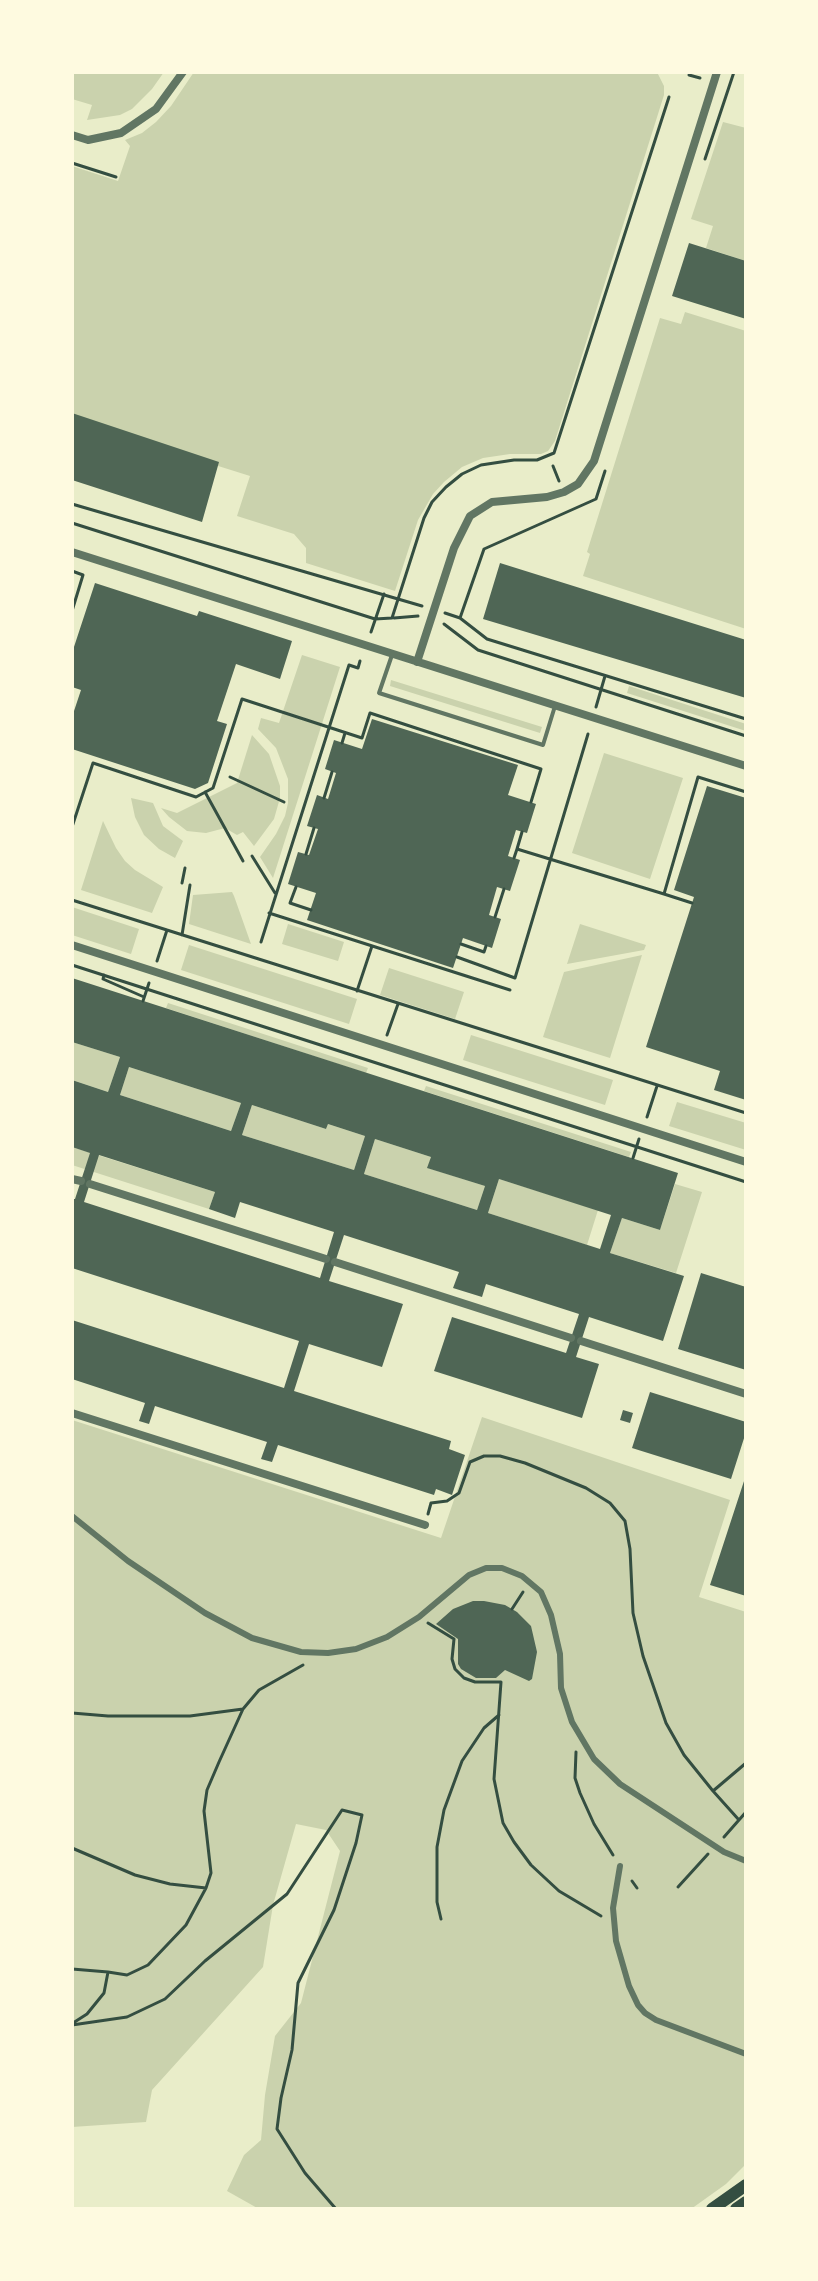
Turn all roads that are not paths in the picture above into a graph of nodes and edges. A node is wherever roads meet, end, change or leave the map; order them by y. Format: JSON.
{"nodes":[{"id":1,"x":183,"y":72,"type":"edge"},
{"id":2,"x":717,"y":72,"type":"edge"},
{"id":3,"x":72,"y":135,"type":"edge"},
{"id":4,"x":72,"y":552,"type":"edge"},
{"id":5,"x":393,"y":654,"type":"junction"},
{"id":6,"x":417,"y":662,"type":"junction"},
{"id":7,"x":555,"y":706,"type":"junction"},
{"id":8,"x":746,"y":766,"type":"edge"},
{"id":9,"x":72,"y":945,"type":"edge"},
{"id":10,"x":746,"y":1162,"type":"edge"},
{"id":11,"x":81,"y":1181,"type":"edge"},
{"id":12,"x":571,"y":1338,"type":"dead end"},
{"id":13,"x":581,"y":1341,"type":"dead end"},
{"id":14,"x":746,"y":1394,"type":"edge"},
{"id":15,"x":72,"y":1413,"type":"edge"},
{"id":16,"x":72,"y":1516,"type":"edge"},
{"id":17,"x":425,"y":1525,"type":"road end"},
{"id":18,"x":746,"y":1861,"type":"edge"},
{"id":19,"x":620,"y":1866,"type":"road end"},
{"id":20,"x":746,"y":2054,"type":"edge"},
{"id":21,"x":746,"y":2185,"type":"edge"},
{"id":22,"x":746,"y":2202,"type":"edge"},
{"id":23,"x":712,"y":2209,"type":"edge"},
{"id":24,"x":736,"y":2209,"type":"edge"}],
"edges":[{"from":1,"to":3,"type":"street"},
{"from":2,"to":6,"type":"street"},
{"from":4,"to":5,"type":"street"},
{"from":5,"to":6,"type":"street"},
{"from":5,"to":7,"type":"lane"},
{"from":6,"to":7,"type":"street"},
{"from":7,"to":8,"type":"street"},
{"from":9,"to":10,"type":"street"},
{"from":11,"to":12,"type":"street"},
{"from":13,"to":14,"type":"street"},
{"from":15,"to":17,"type":"street"},
{"from":16,"to":18,"type":"street"},
{"from":19,"to":20,"type":"street"},
{"from":21,"to":23,"type":"main road"},
{"from":22,"to":24,"type":"main road"}]}
